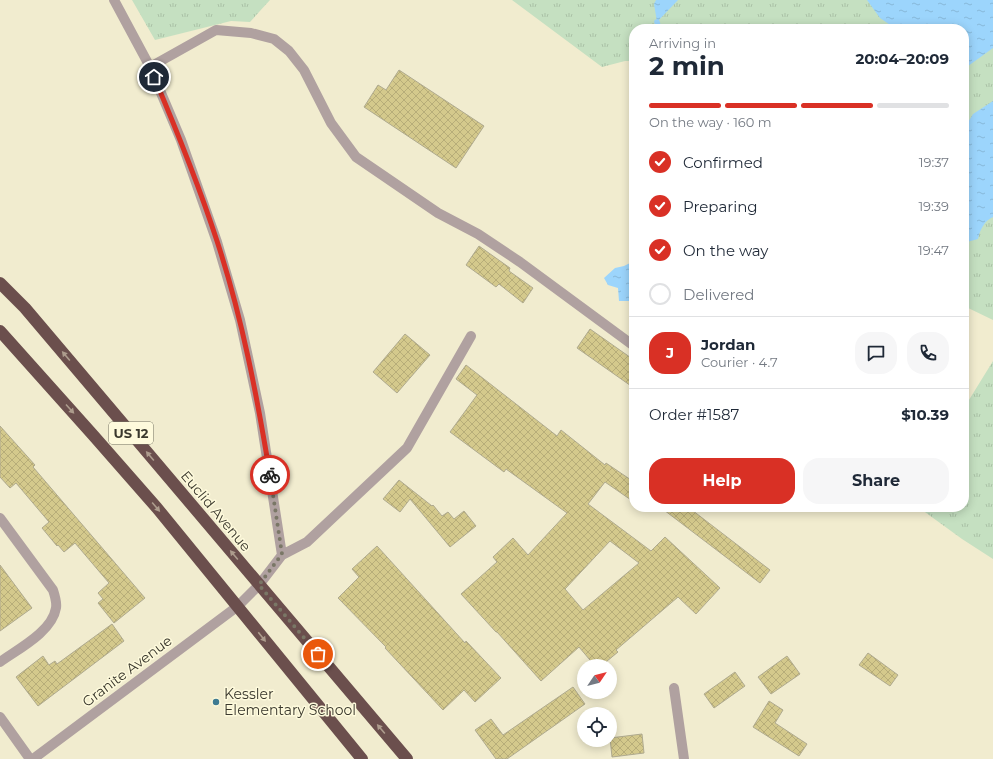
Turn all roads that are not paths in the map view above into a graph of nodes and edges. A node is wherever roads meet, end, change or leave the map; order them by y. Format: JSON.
{"nodes":[{"id":1,"x":114,"y":0,"type":"edge"},
{"id":2,"x":150,"y":67,"type":"junction"},
{"id":3,"x":0,"y":283,"type":"edge"},
{"id":4,"x":0,"y":331,"type":"edge"},
{"id":5,"x":471,"y":336,"type":"dead end"},
{"id":6,"x":629,"y":342,"type":"edge"},
{"id":7,"x":0,"y":518,"type":"edge"},
{"id":8,"x":282,"y":554,"type":"junction"},
{"id":9,"x":259,"y":585,"type":"junction"},
{"id":10,"x":238,"y":606,"type":"junction"},
{"id":11,"x":0,"y":662,"type":"edge"},
{"id":12,"x":674,"y":688,"type":"dead end"},
{"id":13,"x":0,"y":717,"type":"edge"},
{"id":14,"x":32,"y":759,"type":"edge"},
{"id":15,"x":362,"y":759,"type":"edge"},
{"id":16,"x":407,"y":759,"type":"edge"},
{"id":17,"x":684,"y":759,"type":"edge"}],
"edges":[{"from":1,"to":2,"type":"street"},
{"from":2,"to":6,"type":"street"},
{"from":2,"to":8,"type":"street"},
{"from":9,"to":3,"type":"highway","name":"Euclid Avenue","number":"US 12","one_way":true},
{"from":4,"to":10,"type":"highway","number":"US 12","one_way":true},
{"from":5,"to":8,"type":"street"},
{"from":7,"to":11,"type":"street"},
{"from":8,"to":9,"type":"street","name":"Granite Avenue"},
{"from":9,"to":10,"type":"street","name":"Granite Avenue"},
{"from":16,"to":9,"type":"highway","name":"Euclid Avenue","number":"US 12","one_way":true},
{"from":10,"to":14,"type":"street","name":"Granite Avenue"},
{"from":10,"to":15,"type":"highway","number":"US 12","one_way":true},
{"from":12,"to":17,"type":"street"},
{"from":13,"to":14,"type":"street"}]}
